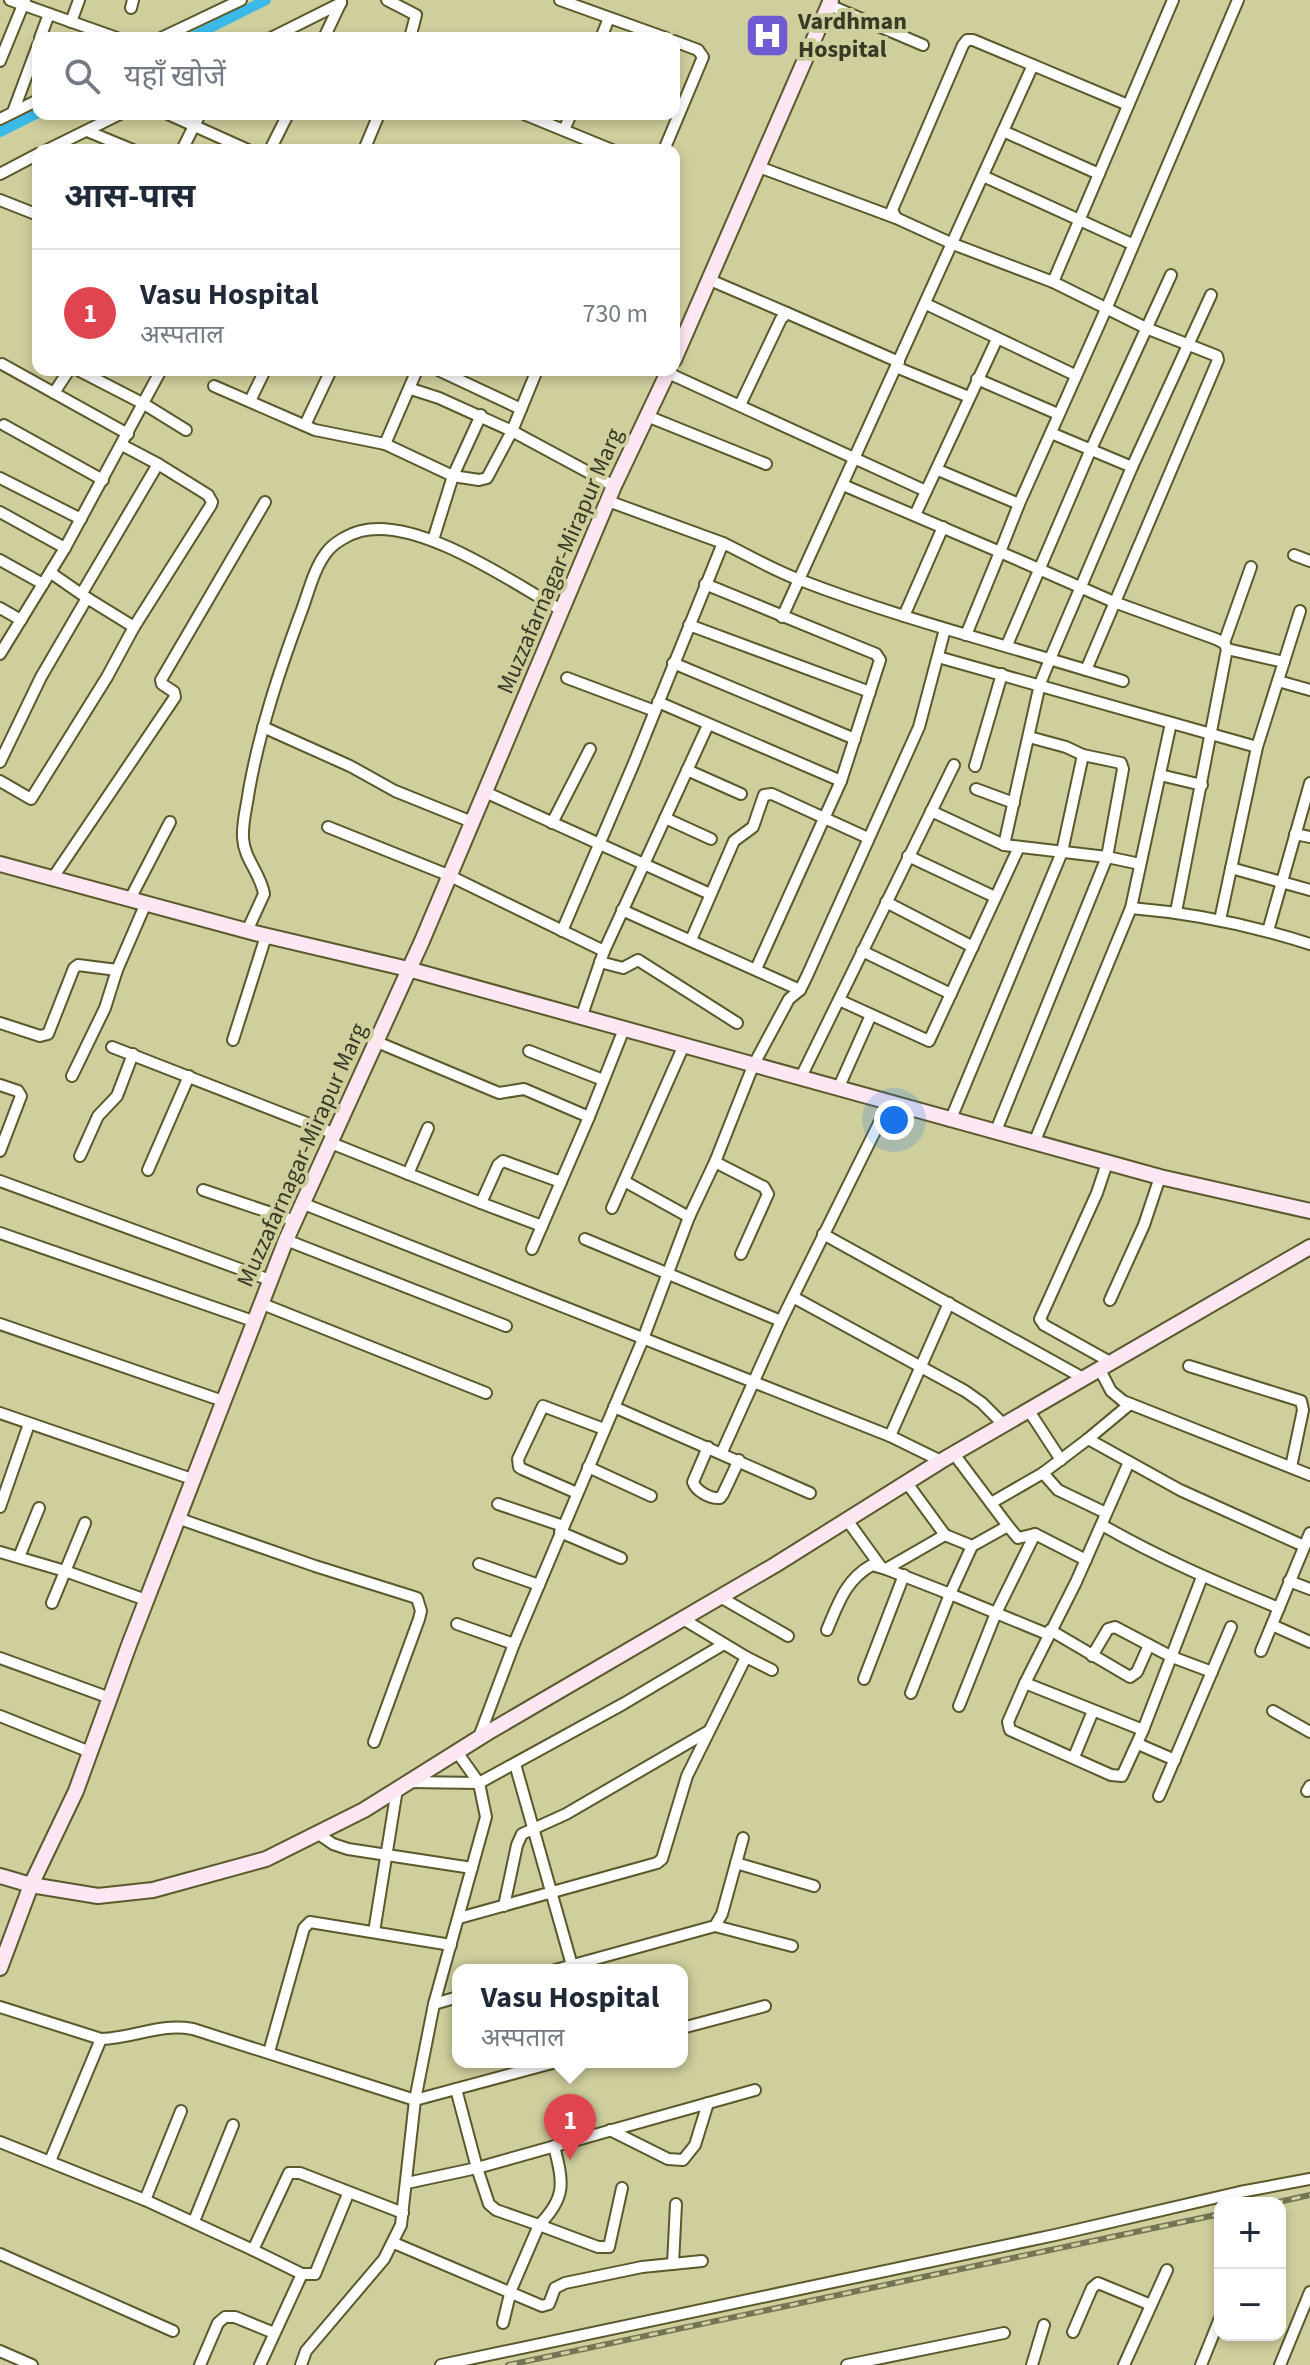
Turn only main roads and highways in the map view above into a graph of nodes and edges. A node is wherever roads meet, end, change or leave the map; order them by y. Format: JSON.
{"nodes":[{"id":1,"x":830,"y":2,"type":"edge"},
{"id":2,"x":680,"y":337,"type":"edge"},
{"id":3,"x":666,"y":376,"type":"edge"},
{"id":4,"x":0,"y":864,"type":"edge"},
{"id":5,"x":408,"y":969,"type":"junction"},
{"id":6,"x":1310,"y":1211,"type":"edge"},
{"id":7,"x":1310,"y":1247,"type":"edge"},
{"id":8,"x":0,"y":1876,"type":"edge"},
{"id":9,"x":31,"y":1885,"type":"junction"},
{"id":10,"x":2,"y":1958,"type":"edge"}],
"edges":[{"from":1,"to":2,"type":"main road","name":"Muzzafarnagar-Mirapur Marg"},
{"from":3,"to":5,"type":"main road","name":"Muzzafarnagar-Mirapur Marg"},
{"from":4,"to":5,"type":"main road"},
{"from":5,"to":6,"type":"main road"},
{"from":5,"to":9,"type":"main road","name":"Muzzafarnagar-Mirapur Marg"},
{"from":7,"to":9,"type":"main road"},
{"from":8,"to":9,"type":"main road"},
{"from":9,"to":10,"type":"main road","name":"Muzzafarnagar-Mirapur Marg"}]}
